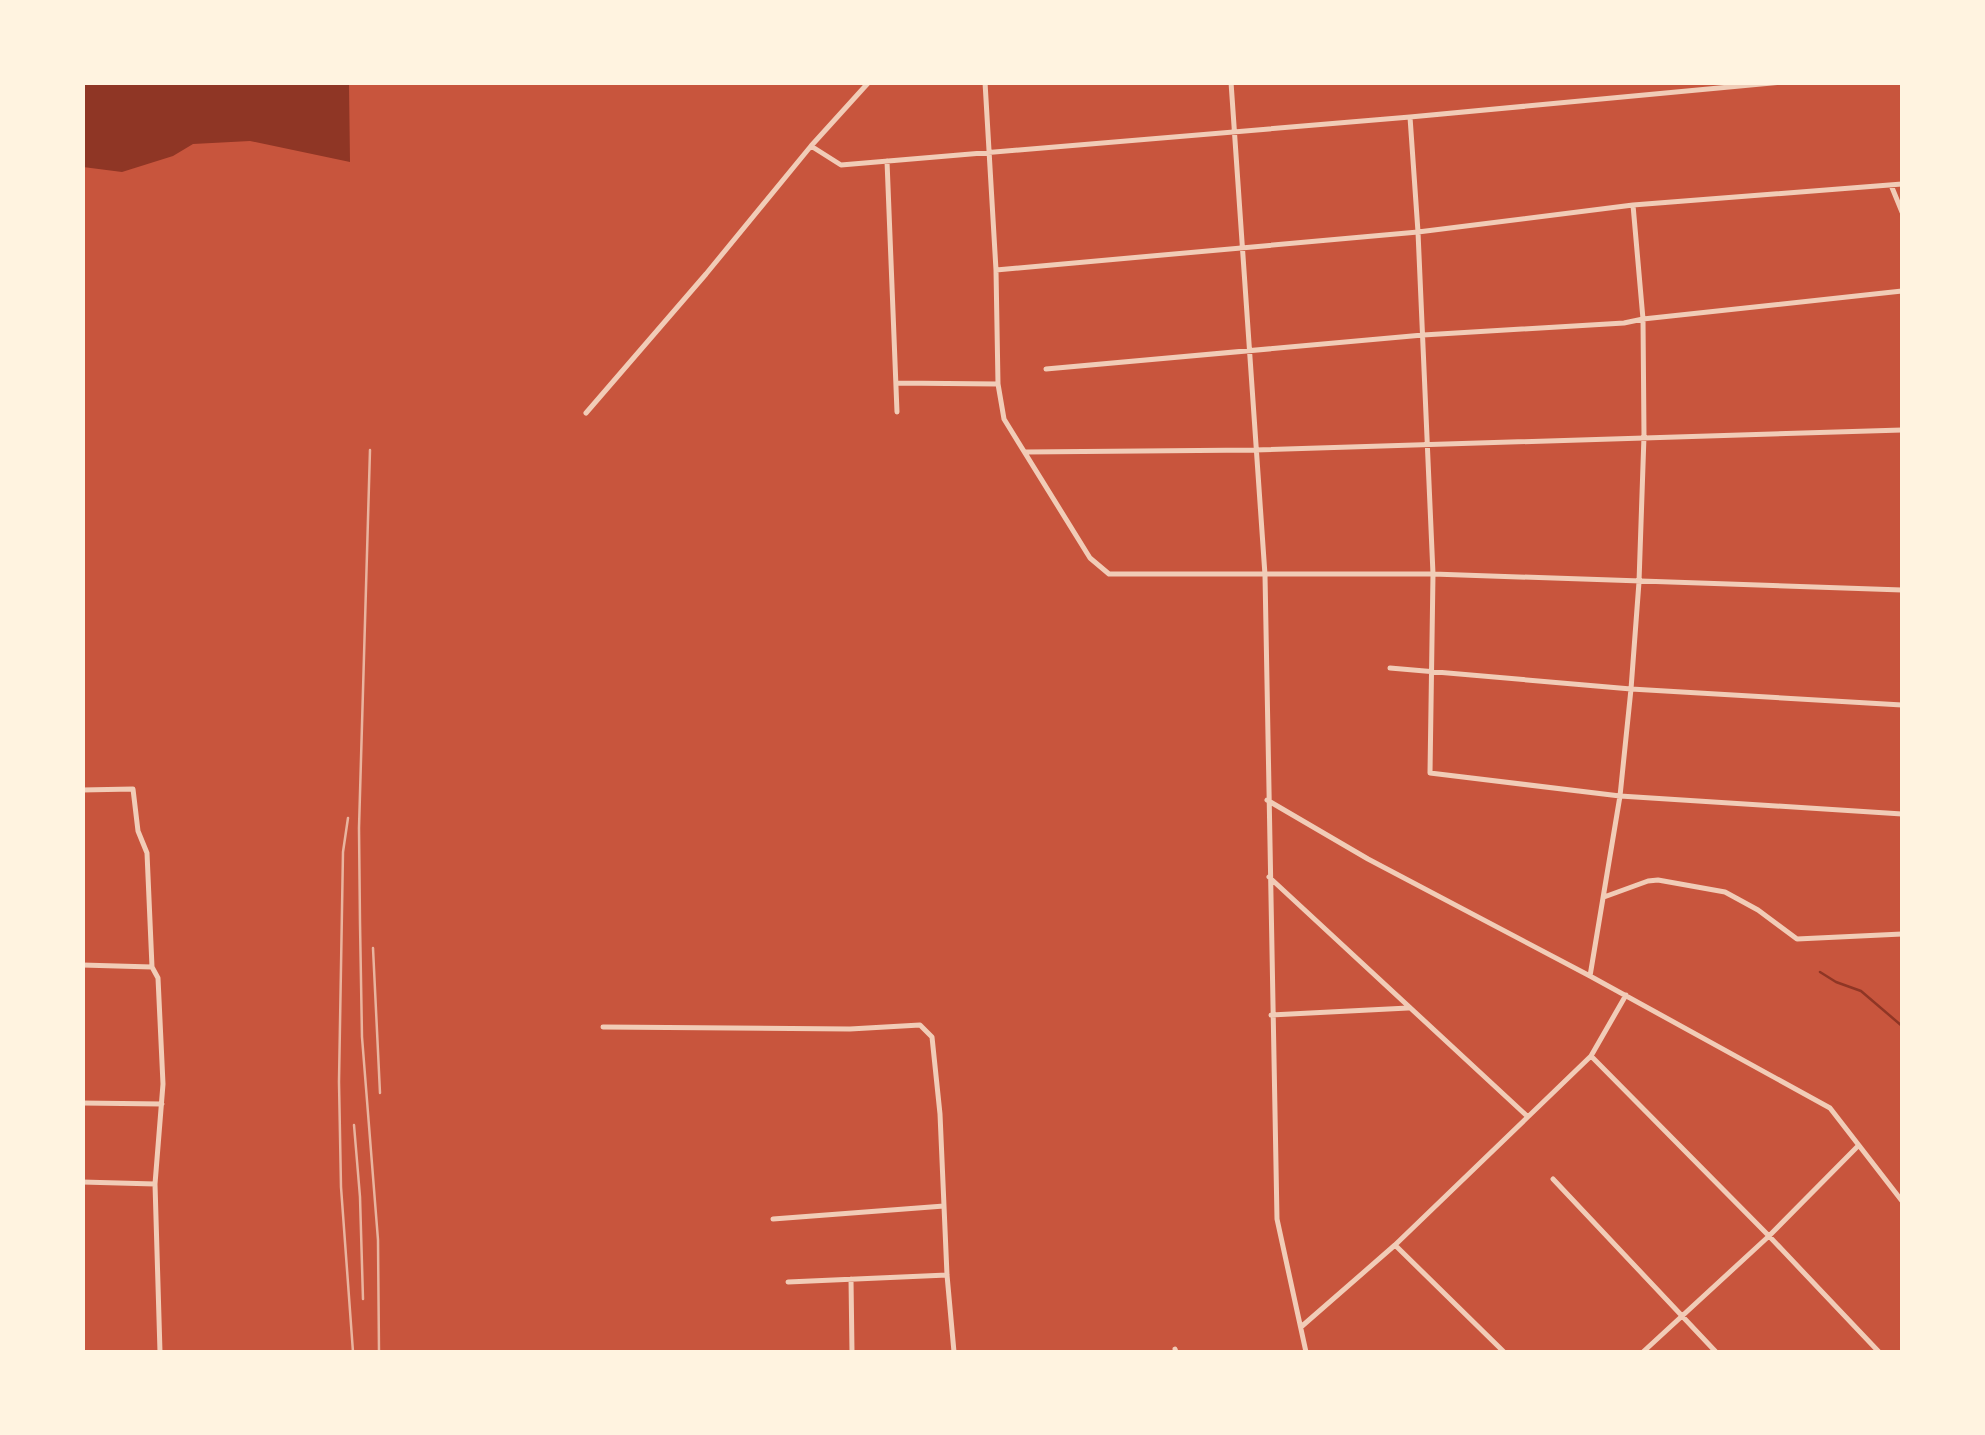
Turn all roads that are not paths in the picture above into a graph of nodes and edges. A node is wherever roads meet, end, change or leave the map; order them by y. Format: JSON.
{"nodes":[{"id":1,"x":869,"y":82,"type":"edge"},
{"id":2,"x":985,"y":82,"type":"edge"},
{"id":3,"x":1231,"y":82,"type":"edge"},
{"id":4,"x":1784,"y":82,"type":"edge"},
{"id":5,"x":1410,"y":118,"type":"junction"},
{"id":6,"x":1233,"y":132,"type":"junction"},
{"id":7,"x":810,"y":146,"type":"junction"},
{"id":8,"x":988,"y":152,"type":"junction"},
{"id":9,"x":887,"y":161,"type":"junction"},
{"id":10,"x":1902,"y":184,"type":"edge"},
{"id":11,"x":1891,"y":186,"type":"junction"},
{"id":12,"x":1633,"y":205,"type":"junction"},
{"id":13,"x":1902,"y":212,"type":"edge"},
{"id":14,"x":1418,"y":232,"type":"junction"},
{"id":15,"x":1242,"y":249,"type":"junction"},
{"id":16,"x":996,"y":270,"type":"junction"},
{"id":17,"x":1902,"y":291,"type":"edge"},
{"id":18,"x":1643,"y":319,"type":"junction"},
{"id":19,"x":1423,"y":335,"type":"junction"},
{"id":20,"x":1248,"y":352,"type":"junction"},
{"id":21,"x":1046,"y":369,"type":"dead end"},
{"id":22,"x":896,"y":382,"type":"junction"},
{"id":23,"x":998,"y":384,"type":"junction"},
{"id":24,"x":897,"y":412,"type":"dead end"},
{"id":25,"x":586,"y":413,"type":"dead end"},
{"id":26,"x":1902,"y":430,"type":"edge"},
{"id":27,"x":1644,"y":436,"type":"junction"},
{"id":28,"x":1426,"y":445,"type":"junction"},
{"id":29,"x":1255,"y":450,"type":"junction"},
{"id":30,"x":1024,"y":452,"type":"junction"},
{"id":31,"x":1434,"y":574,"type":"junction"},
{"id":32,"x":1265,"y":575,"type":"junction"},
{"id":33,"x":1638,"y":582,"type":"junction"},
{"id":34,"x":1902,"y":590,"type":"edge"},
{"id":35,"x":1390,"y":668,"type":"dead end"},
{"id":36,"x":1432,"y":671,"type":"junction"},
{"id":37,"x":1632,"y":689,"type":"junction"},
{"id":38,"x":1902,"y":705,"type":"edge"},
{"id":39,"x":82,"y":790,"type":"edge"},
{"id":40,"x":1620,"y":796,"type":"junction"},
{"id":41,"x":1267,"y":800,"type":"junction"},
{"id":42,"x":1902,"y":814,"type":"edge"},
{"id":43,"x":1269,"y":877,"type":"junction"},
{"id":44,"x":1602,"y":898,"type":"junction"},
{"id":45,"x":1902,"y":934,"type":"edge"},
{"id":46,"x":82,"y":965,"type":"edge"},
{"id":47,"x":152,"y":967,"type":"junction"},
{"id":48,"x":1590,"y":976,"type":"junction"},
{"id":49,"x":1626,"y":996,"type":"junction"},
{"id":50,"x":1410,"y":1008,"type":"junction"},
{"id":51,"x":1272,"y":1014,"type":"junction"},
{"id":52,"x":603,"y":1028,"type":"dead end"},
{"id":53,"x":1591,"y":1056,"type":"junction"},
{"id":54,"x":82,"y":1103,"type":"edge"},
{"id":55,"x":162,"y":1104,"type":"junction"},
{"id":56,"x":1528,"y":1117,"type":"junction"},
{"id":57,"x":1858,"y":1146,"type":"junction"},
{"id":58,"x":1553,"y":1179,"type":"dead end"},
{"id":59,"x":82,"y":1182,"type":"edge"},
{"id":60,"x":155,"y":1184,"type":"junction"},
{"id":61,"x":1902,"y":1202,"type":"edge"},
{"id":62,"x":944,"y":1206,"type":"junction"},
{"id":63,"x":773,"y":1219,"type":"dead end"},
{"id":64,"x":1769,"y":1236,"type":"junction"},
{"id":65,"x":1395,"y":1246,"type":"junction"},
{"id":66,"x":946,"y":1276,"type":"junction"},
{"id":67,"x":851,"y":1279,"type":"junction"},
{"id":68,"x":788,"y":1282,"type":"dead end"},
{"id":69,"x":1683,"y":1317,"type":"junction"},
{"id":70,"x":1301,"y":1327,"type":"junction"},
{"id":71,"x":160,"y":1352,"type":"edge"},
{"id":72,"x":852,"y":1352,"type":"edge"},
{"id":73,"x":954,"y":1352,"type":"edge"},
{"id":74,"x":1306,"y":1352,"type":"edge"},
{"id":75,"x":1504,"y":1352,"type":"edge"},
{"id":76,"x":1642,"y":1352,"type":"edge"},
{"id":77,"x":1716,"y":1352,"type":"edge"},
{"id":78,"x":1879,"y":1352,"type":"edge"}],
"edges":[{"from":1,"to":7,"type":"street"},
{"from":2,"to":8,"type":"street"},
{"from":3,"to":6,"type":"street"},
{"from":4,"to":5,"type":"street"},
{"from":5,"to":6,"type":"street"},
{"from":5,"to":14,"type":"street"},
{"from":6,"to":8,"type":"street"},
{"from":6,"to":15,"type":"street"},
{"from":7,"to":9,"type":"street"},
{"from":7,"to":25,"type":"street"},
{"from":8,"to":9,"type":"street"},
{"from":8,"to":16,"type":"street"},
{"from":9,"to":22,"type":"street"},
{"from":10,"to":11,"type":"street"},
{"from":11,"to":12,"type":"street"},
{"from":11,"to":13,"type":"street"},
{"from":12,"to":14,"type":"street"},
{"from":12,"to":18,"type":"street"},
{"from":14,"to":15,"type":"street"},
{"from":14,"to":19,"type":"street"},
{"from":15,"to":16,"type":"street"},
{"from":15,"to":20,"type":"street"},
{"from":16,"to":23,"type":"street"},
{"from":17,"to":18,"type":"street"},
{"from":18,"to":19,"type":"street"},
{"from":18,"to":27,"type":"street"},
{"from":19,"to":20,"type":"street"},
{"from":19,"to":28,"type":"street"},
{"from":20,"to":21,"type":"street"},
{"from":20,"to":29,"type":"street"},
{"from":22,"to":23,"type":"street"},
{"from":22,"to":24,"type":"street"},
{"from":23,"to":30,"type":"street"},
{"from":26,"to":27,"type":"street"},
{"from":27,"to":28,"type":"street"},
{"from":27,"to":33,"type":"street"},
{"from":28,"to":29,"type":"street"},
{"from":28,"to":31,"type":"street"},
{"from":29,"to":30,"type":"street"},
{"from":29,"to":32,"type":"street"},
{"from":30,"to":32,"type":"street"},
{"from":31,"to":32,"type":"street"},
{"from":31,"to":33,"type":"street"},
{"from":31,"to":36,"type":"street"},
{"from":32,"to":41,"type":"street"},
{"from":33,"to":34,"type":"street"},
{"from":33,"to":37,"type":"street"},
{"from":35,"to":36,"type":"street"},
{"from":36,"to":37,"type":"street"},
{"from":36,"to":40,"type":"street"},
{"from":37,"to":38,"type":"street"},
{"from":37,"to":40,"type":"street"},
{"from":39,"to":47,"type":"street"},
{"from":40,"to":42,"type":"street"},
{"from":40,"to":44,"type":"street"},
{"from":41,"to":43,"type":"street"},
{"from":41,"to":48,"type":"street"},
{"from":43,"to":50,"type":"street"},
{"from":43,"to":51,"type":"street"},
{"from":44,"to":45,"type":"street"},
{"from":44,"to":48,"type":"street"},
{"from":46,"to":47,"type":"street"},
{"from":47,"to":55,"type":"street"},
{"from":48,"to":49,"type":"street"},
{"from":49,"to":53,"type":"street"},
{"from":49,"to":57,"type":"street"},
{"from":50,"to":51,"type":"street"},
{"from":50,"to":56,"type":"street"},
{"from":51,"to":70,"type":"street"},
{"from":52,"to":62,"type":"street"},
{"from":53,"to":56,"type":"street"},
{"from":53,"to":64,"type":"street"},
{"from":54,"to":55,"type":"street"},
{"from":55,"to":60,"type":"street"},
{"from":56,"to":65,"type":"street"},
{"from":57,"to":61,"type":"street"},
{"from":57,"to":64,"type":"street"},
{"from":58,"to":69,"type":"street"},
{"from":59,"to":60,"type":"street"},
{"from":60,"to":71,"type":"street"},
{"from":62,"to":63,"type":"street"},
{"from":62,"to":66,"type":"street"},
{"from":64,"to":69,"type":"street"},
{"from":64,"to":78,"type":"street"},
{"from":65,"to":70,"type":"street"},
{"from":65,"to":75,"type":"street"},
{"from":66,"to":67,"type":"street"},
{"from":66,"to":73,"type":"street"},
{"from":67,"to":68,"type":"street"},
{"from":67,"to":72,"type":"street"},
{"from":69,"to":76,"type":"street"},
{"from":69,"to":77,"type":"street"},
{"from":70,"to":74,"type":"street"}]}
